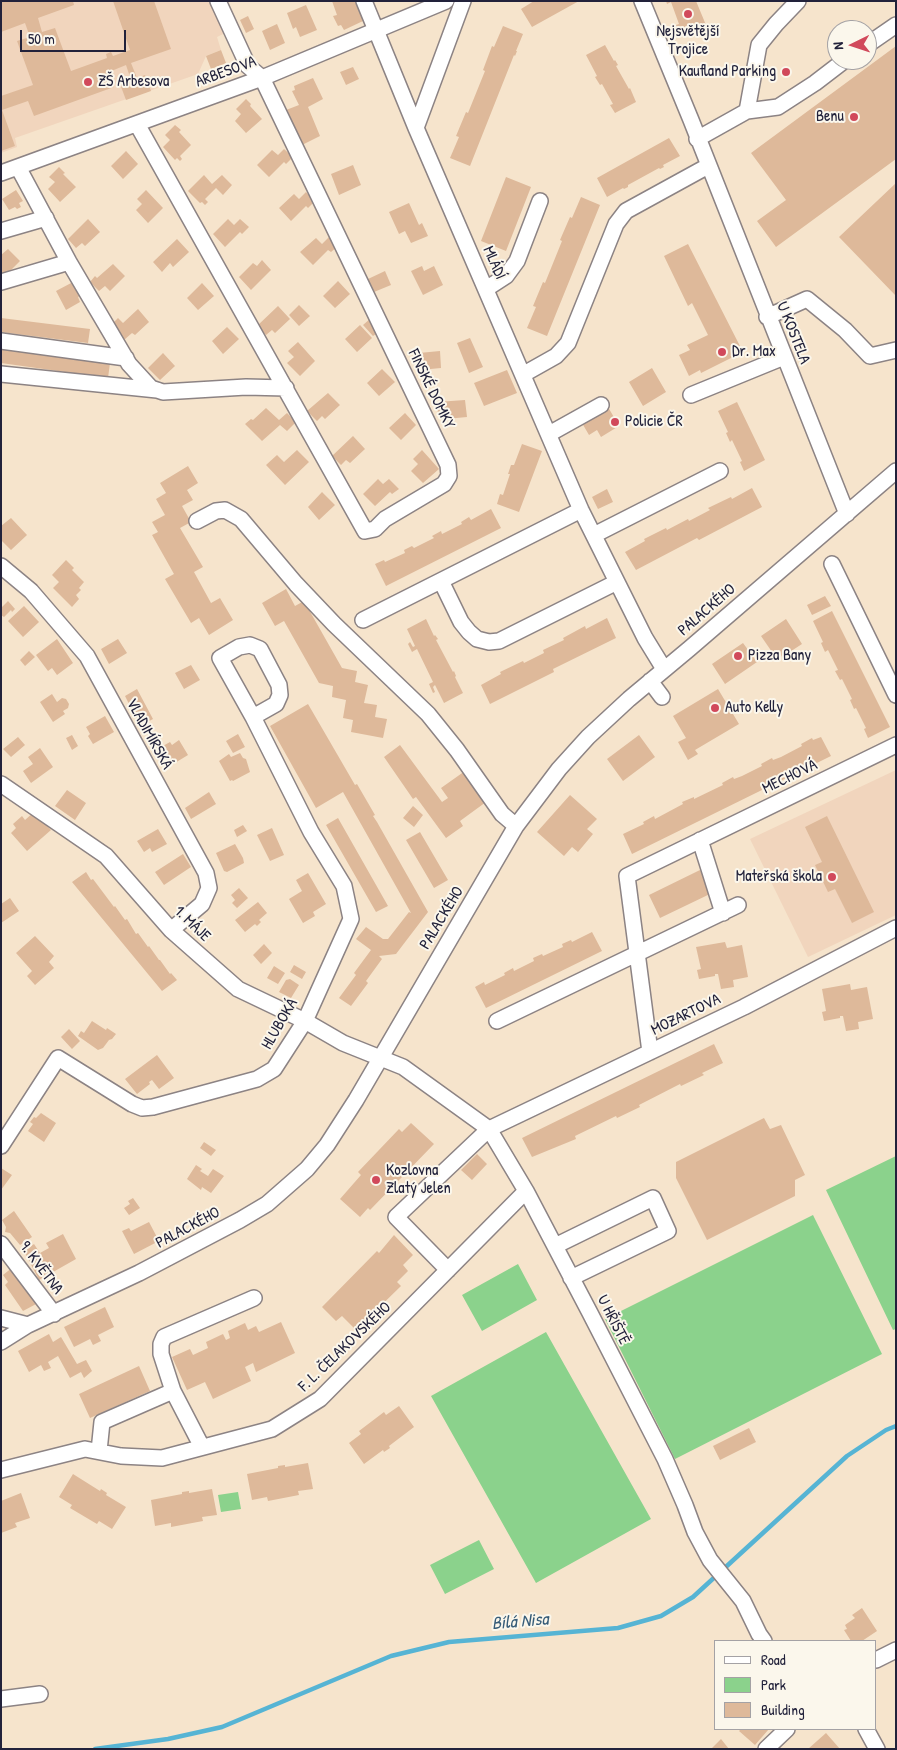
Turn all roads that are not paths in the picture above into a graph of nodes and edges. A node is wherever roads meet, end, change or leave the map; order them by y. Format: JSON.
{"nodes":[{"id":1,"x":218,"y":1,"type":"edge"},
{"id":2,"x":364,"y":1,"type":"edge"},
{"id":3,"x":446,"y":1,"type":"edge"},
{"id":4,"x":463,"y":1,"type":"edge"},
{"id":5,"x":642,"y":1,"type":"edge"},
{"id":6,"x":798,"y":1,"type":"edge"},
{"id":7,"x":896,"y":25,"type":"edge"},
{"id":8,"x":376,"y":30,"type":"junction"},
{"id":9,"x":877,"y":37,"type":"edge"},
{"id":10,"x":832,"y":70,"type":"edge"},
{"id":11,"x":262,"y":78,"type":"junction"},
{"id":12,"x":747,"y":110,"type":"junction"},
{"id":13,"x":137,"y":124,"type":"junction"},
{"id":14,"x":416,"y":128,"type":"junction"},
{"id":15,"x":697,"y":139,"type":"junction"},
{"id":16,"x":708,"y":166,"type":"junction"},
{"id":17,"x":18,"y":167,"type":"junction"},
{"id":18,"x":1,"y":173,"type":"edge"},
{"id":19,"x":540,"y":201,"type":"dead end"},
{"id":20,"x":46,"y":218,"type":"junction"},
{"id":21,"x":1,"y":231,"type":"edge"},
{"id":22,"x":70,"y":262,"type":"junction"},
{"id":23,"x":1,"y":282,"type":"edge"},
{"id":24,"x":486,"y":289,"type":"junction"},
{"id":25,"x":768,"y":317,"type":"junction"},
{"id":26,"x":1,"y":341,"type":"edge"},
{"id":27,"x":896,"y":350,"type":"edge"},
{"id":28,"x":784,"y":357,"type":"junction"},
{"id":29,"x":126,"y":358,"type":"junction"},
{"id":30,"x":1,"y":374,"type":"edge"},
{"id":31,"x":524,"y":374,"type":"junction"},
{"id":32,"x":286,"y":388,"type":"junction"},
{"id":33,"x":157,"y":390,"type":"junction"},
{"id":34,"x":691,"y":395,"type":"dead end"},
{"id":35,"x":601,"y":405,"type":"dead end"},
{"id":36,"x":549,"y":434,"type":"junction"},
{"id":37,"x":720,"y":471,"type":"dead end"},
{"id":38,"x":896,"y":471,"type":"edge"},
{"id":39,"x":581,"y":510,"type":"junction"},
{"id":40,"x":846,"y":514,"type":"junction"},
{"id":41,"x":197,"y":520,"type":"dead end"},
{"id":42,"x":594,"y":535,"type":"junction"},
{"id":43,"x":832,"y":564,"type":"dead end"},
{"id":44,"x":1,"y":566,"type":"edge"},
{"id":45,"x":441,"y":581,"type":"junction"},
{"id":46,"x":617,"y":582,"type":"junction"},
{"id":47,"x":363,"y":620,"type":"dead end"},
{"id":48,"x":664,"y":669,"type":"junction"},
{"id":49,"x":650,"y":681,"type":"junction"},
{"id":50,"x":896,"y":695,"type":"edge"},
{"id":51,"x":662,"y":697,"type":"dead end"},
{"id":52,"x":253,"y":717,"type":"junction"},
{"id":53,"x":896,"y":744,"type":"edge"},
{"id":54,"x":1,"y":784,"type":"edge"},
{"id":55,"x":516,"y":826,"type":"junction"},
{"id":56,"x":700,"y":840,"type":"junction"},
{"id":57,"x":738,"y":905,"type":"dead end"},
{"id":58,"x":723,"y":913,"type":"junction"},
{"id":59,"x":896,"y":928,"type":"edge"},
{"id":60,"x":171,"y":930,"type":"junction"},
{"id":61,"x":637,"y":954,"type":"junction"},
{"id":62,"x":305,"y":1021,"type":"junction"},
{"id":63,"x":497,"y":1021,"type":"dead end"},
{"id":64,"x":650,"y":1052,"type":"junction"},
{"id":65,"x":380,"y":1058,"type":"junction"},
{"id":66,"x":489,"y":1129,"type":"junction"},
{"id":67,"x":1,"y":1146,"type":"edge"},
{"id":68,"x":526,"y":1191,"type":"junction"},
{"id":69,"x":1,"y":1244,"type":"edge"},
{"id":70,"x":555,"y":1246,"type":"junction"},
{"id":71,"x":448,"y":1270,"type":"junction"},
{"id":72,"x":571,"y":1278,"type":"junction"},
{"id":73,"x":254,"y":1298,"type":"dead end"},
{"id":74,"x":54,"y":1314,"type":"junction"},
{"id":75,"x":1,"y":1318,"type":"edge"},
{"id":76,"x":28,"y":1325,"type":"junction"},
{"id":77,"x":1,"y":1342,"type":"edge"},
{"id":78,"x":173,"y":1391,"type":"junction"},
{"id":79,"x":202,"y":1447,"type":"junction"},
{"id":80,"x":99,"y":1452,"type":"junction"},
{"id":81,"x":1,"y":1470,"type":"edge"},
{"id":82,"x":763,"y":1640,"type":"edge"},
{"id":83,"x":896,"y":1650,"type":"edge"},
{"id":84,"x":877,"y":1660,"type":"edge"},
{"id":85,"x":40,"y":1694,"type":"dead end"},
{"id":86,"x":1,"y":1699,"type":"edge"},
{"id":87,"x":786,"y":1730,"type":"edge"},
{"id":88,"x":867,"y":1730,"type":"edge"},
{"id":89,"x":766,"y":1749,"type":"edge"},
{"id":90,"x":877,"y":1749,"type":"edge"}],
"edges":[{"from":1,"to":11,"type":"street"},
{"from":2,"to":8,"type":"street"},
{"from":3,"to":8,"type":"street","name":"ARBESOVA"},
{"from":4,"to":14,"type":"street"},
{"from":5,"to":15,"type":"street","name":"U KOSTELA"},
{"from":6,"to":12,"type":"street"},
{"from":7,"to":9,"type":"street"},
{"from":8,"to":11,"type":"street","name":"ARBESOVA"},
{"from":8,"to":14,"type":"street","name":"MLÁDÍ"},
{"from":10,"to":12,"type":"street"},
{"from":11,"to":13,"type":"street","name":"ARBESOVA"},
{"from":11,"to":32,"type":"street","name":"FINSKÉ DOMKY"},
{"from":12,"to":15,"type":"street"},
{"from":13,"to":17,"type":"street","name":"ARBESOVA"},
{"from":13,"to":32,"type":"street","name":"FINSKÉ DOMKY"},
{"from":14,"to":24,"type":"street","name":"MLÁDÍ"},
{"from":15,"to":16,"type":"street","name":"U KOSTELA"},
{"from":16,"to":25,"type":"street","name":"U KOSTELA"},
{"from":16,"to":31,"type":"street"},
{"from":17,"to":18,"type":"street","name":"ARBESOVA"},
{"from":17,"to":20,"type":"street"},
{"from":19,"to":24,"type":"street"},
{"from":20,"to":21,"type":"street"},
{"from":20,"to":22,"type":"street"},
{"from":22,"to":23,"type":"street"},
{"from":22,"to":29,"type":"street"},
{"from":24,"to":31,"type":"street","name":"MLÁDÍ"},
{"from":25,"to":27,"type":"street"},
{"from":25,"to":28,"type":"street","name":"U KOSTELA"},
{"from":26,"to":29,"type":"street"},
{"from":28,"to":34,"type":"street"},
{"from":28,"to":40,"type":"street","name":"U KOSTELA"},
{"from":29,"to":33,"type":"street"},
{"from":30,"to":33,"type":"street"},
{"from":31,"to":36,"type":"street","name":"MLÁDÍ"},
{"from":32,"to":33,"type":"street"},
{"from":35,"to":36,"type":"street"},
{"from":36,"to":39,"type":"street","name":"MLÁDÍ"},
{"from":37,"to":42,"type":"street"},
{"from":38,"to":40,"type":"street","name":"PALACKÉHO"},
{"from":39,"to":42,"type":"street","name":"MLÁDÍ"},
{"from":39,"to":45,"type":"street"},
{"from":40,"to":48,"type":"street","name":"PALACKÉHO"},
{"from":41,"to":55,"type":"street"},
{"from":42,"to":46,"type":"street","name":"MLÁDÍ"},
{"from":43,"to":50,"type":"street"},
{"from":44,"to":60,"type":"street","name":"VLADIMÍRSKÁ"},
{"from":45,"to":46,"type":"street"},
{"from":45,"to":47,"type":"street"},
{"from":46,"to":48,"type":"street","name":"MLÁDÍ"},
{"from":48,"to":49,"type":"street","name":"PALACKÉHO"},
{"from":49,"to":51,"type":"street"},
{"from":49,"to":55,"type":"street","name":"PALACKÉHO"},
{"from":52,"to":52,"type":"street","name":"HLUBOKÁ"},
{"from":52,"to":62,"type":"street","name":"HLUBOKÁ"},
{"from":53,"to":56,"type":"street","name":"MECHOVÁ"},
{"from":54,"to":60,"type":"street","name":"1. MÁJE"},
{"from":55,"to":65,"type":"street","name":"PALACKÉHO"},
{"from":56,"to":58,"type":"street"},
{"from":56,"to":61,"type":"street","name":"MECHOVÁ"},
{"from":57,"to":58,"type":"street"},
{"from":58,"to":61,"type":"street"},
{"from":59,"to":64,"type":"street","name":"MOZARTOVA"},
{"from":60,"to":62,"type":"street","name":"1. MÁJE"},
{"from":61,"to":63,"type":"street"},
{"from":61,"to":64,"type":"street","name":"MECHOVÁ"},
{"from":62,"to":65,"type":"street","name":"1. MÁJE"},
{"from":62,"to":67,"type":"street","name":"HLUBOKÁ"},
{"from":64,"to":66,"type":"street","name":"MOZARTOVA"},
{"from":65,"to":66,"type":"street","name":"U HŘIŠTĚ"},
{"from":65,"to":74,"type":"street","name":"PALACKÉHO"},
{"from":66,"to":68,"type":"street","name":"U HŘIŠTĚ"},
{"from":66,"to":71,"type":"street","name":"MOZARTOVA"},
{"from":68,"to":70,"type":"street","name":"U HŘIŠTĚ"},
{"from":68,"to":71,"type":"street","name":"F. L. ČELAKOVSKÉHO"},
{"from":69,"to":74,"type":"street","name":"9. KVĚTNA"},
{"from":70,"to":72,"type":"street","name":"U HŘIŠTĚ"},
{"from":70,"to":72,"type":"street"},
{"from":71,"to":79,"type":"street","name":"F. L. ČELAKOVSKÉHO"},
{"from":72,"to":82,"type":"street","name":"U HŘIŠTĚ"},
{"from":73,"to":78,"type":"street"},
{"from":74,"to":76,"type":"street","name":"PALACKÉHO"},
{"from":75,"to":76,"type":"street"},
{"from":76,"to":77,"type":"street","name":"PALACKÉHO"},
{"from":78,"to":79,"type":"street"},
{"from":78,"to":80,"type":"street"},
{"from":79,"to":80,"type":"street","name":"F. L. ČELAKOVSKÉHO"},
{"from":80,"to":81,"type":"street","name":"F. L. ČELAKOVSKÉHO"},
{"from":83,"to":84,"type":"street"},
{"from":85,"to":86,"type":"street"},
{"from":87,"to":89,"type":"street"},
{"from":88,"to":90,"type":"street"}]}
